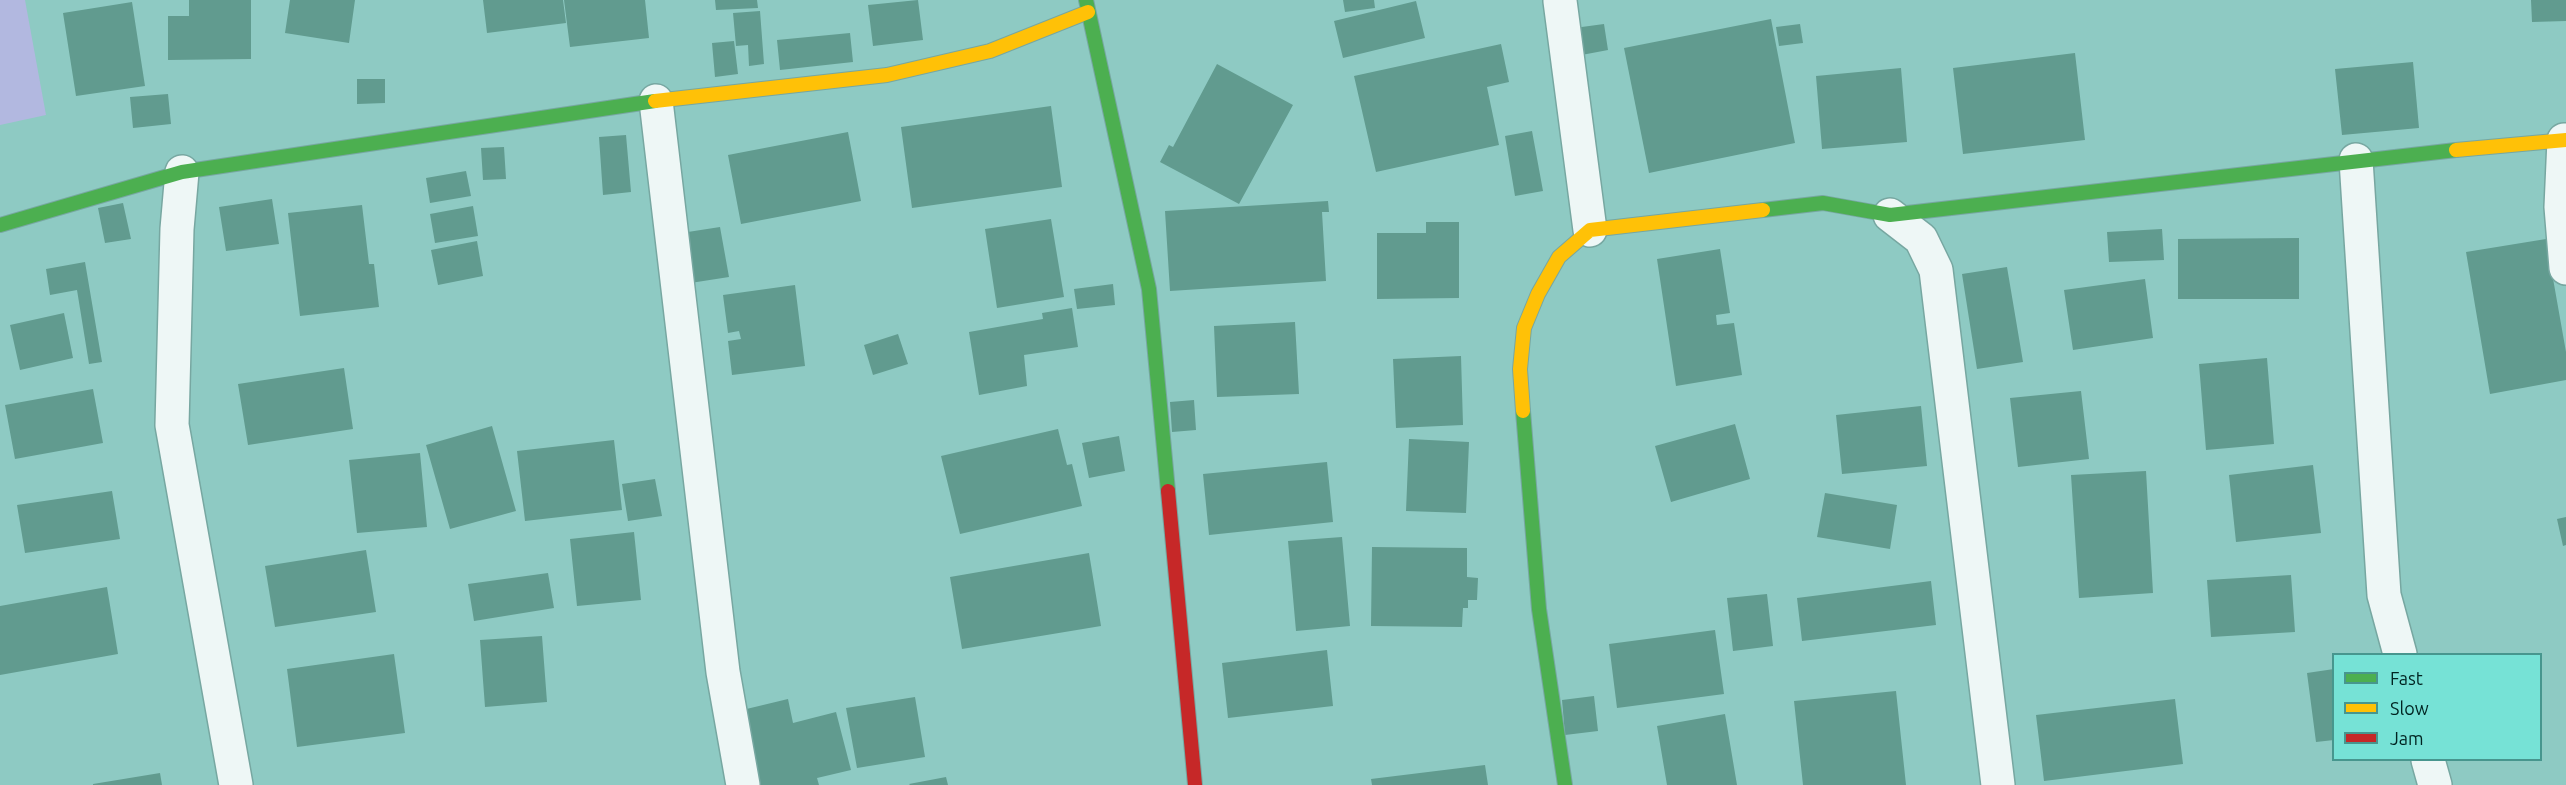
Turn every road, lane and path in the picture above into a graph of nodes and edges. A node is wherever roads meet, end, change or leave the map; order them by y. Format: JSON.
{"nodes":[{"id":1,"x":1560,"y":1,"type":"edge"},
{"id":2,"x":1087,"y":6,"type":"edge"},
{"id":3,"x":656,"y":101,"type":"junction"},
{"id":4,"x":2565,"y":140,"type":"edge"},
{"id":5,"x":2356,"y":160,"type":"junction"},
{"id":6,"x":182,"y":172,"type":"junction"},
{"id":7,"x":1890,"y":215,"type":"junction"},
{"id":8,"x":0,"y":225,"type":"edge"},
{"id":9,"x":1590,"y":230,"type":"junction"},
{"id":10,"x":2566,"y":268,"type":"edge"},
{"id":11,"x":2400,"y":653,"type":"edge"},
{"id":12,"x":2429,"y":761,"type":"edge"},
{"id":13,"x":236,"y":785,"type":"edge"},
{"id":14,"x":743,"y":785,"type":"edge"},
{"id":15,"x":1195,"y":785,"type":"edge"},
{"id":16,"x":1565,"y":785,"type":"edge"},
{"id":17,"x":1998,"y":785,"type":"edge"},
{"id":18,"x":2435,"y":785,"type":"edge"}],
"edges":[{"from":1,"to":9,"type":"street"},
{"from":2,"to":3,"type":"street"},
{"from":2,"to":15,"type":"street"},
{"from":3,"to":6,"type":"street"},
{"from":3,"to":14,"type":"street"},
{"from":4,"to":5,"type":"street"},
{"from":4,"to":10,"type":"street"},
{"from":5,"to":7,"type":"street"},
{"from":5,"to":11,"type":"street"},
{"from":6,"to":8,"type":"street"},
{"from":6,"to":13,"type":"street"},
{"from":7,"to":9,"type":"street"},
{"from":7,"to":17,"type":"street"},
{"from":9,"to":16,"type":"street"},
{"from":12,"to":18,"type":"street"}]}
